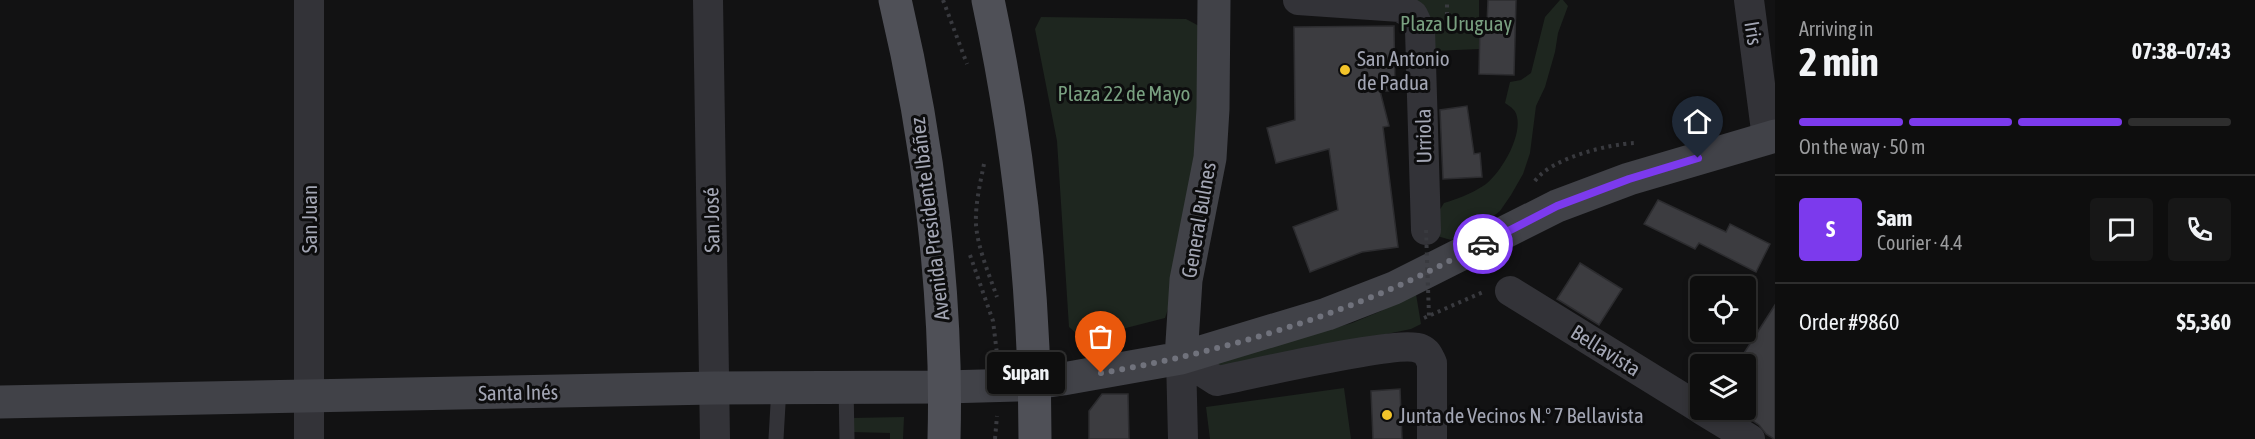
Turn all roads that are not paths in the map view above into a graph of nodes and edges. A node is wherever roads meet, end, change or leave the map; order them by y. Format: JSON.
{"nodes":[{"id":1,"x":309,"y":0,"type":"edge"},
{"id":2,"x":708,"y":0,"type":"edge"},
{"id":3,"x":895,"y":0,"type":"edge"},
{"id":4,"x":988,"y":0,"type":"edge"},
{"id":5,"x":1214,"y":0,"type":"edge"},
{"id":6,"x":1298,"y":0,"type":"edge"},
{"id":7,"x":1749,"y":0,"type":"edge"},
{"id":8,"x":1337,"y":1,"type":"edge"},
{"id":9,"x":1771,"y":137,"type":"edge"},
{"id":10,"x":1426,"y":230,"type":"road end"},
{"id":11,"x":1510,"y":291,"type":"dead end"},
{"id":12,"x":1181,"y":358,"type":"junction"},
{"id":13,"x":1036,"y":383,"type":"junction"},
{"id":14,"x":846,"y":386,"type":"junction"},
{"id":15,"x":780,"y":387,"type":"junction"},
{"id":16,"x":945,"y":387,"type":"junction"},
{"id":17,"x":714,"y":388,"type":"junction"},
{"id":18,"x":309,"y":396,"type":"junction"},
{"id":19,"x":0,"y":402,"type":"edge"},
{"id":20,"x":1690,"y":402,"type":"edge"},
{"id":21,"x":1719,"y":420,"type":"edge"},
{"id":22,"x":309,"y":439,"type":"edge"},
{"id":23,"x":715,"y":439,"type":"edge"},
{"id":24,"x":776,"y":439,"type":"edge"},
{"id":25,"x":847,"y":439,"type":"edge"},
{"id":26,"x":944,"y":439,"type":"edge"},
{"id":27,"x":1035,"y":439,"type":"edge"},
{"id":28,"x":1183,"y":439,"type":"edge"},
{"id":29,"x":1432,"y":439,"type":"edge"},
{"id":30,"x":1750,"y":439,"type":"edge"}],
"edges":[{"from":1,"to":18,"type":"street","name":"San Juan"},
{"from":2,"to":17,"type":"street","name":"San José"},
{"from":3,"to":16,"type":"main road","name":"Avenida Presidente Ibáñez"},
{"from":4,"to":13,"type":"main road"},
{"from":5,"to":12,"type":"main road","name":"General Bulnes"},
{"from":6,"to":8,"type":"street","name":"Urriola"},
{"from":7,"to":9,"type":"street","name":"Iris"},
{"from":8,"to":10,"type":"street","name":"Urriola"},
{"from":9,"to":12,"type":"main road","name":"Santa Inés"},
{"from":11,"to":20,"type":"street","name":"Bellavista"},
{"from":12,"to":13,"type":"main road","name":"Santa Inés"},
{"from":12,"to":28,"type":"street","name":"General Bulnes"},
{"from":12,"to":29,"type":"street"},
{"from":13,"to":16,"type":"main road","name":"Santa Inés"},
{"from":13,"to":27,"type":"main road"},
{"from":14,"to":15,"type":"main road","name":"Santa Inés"},
{"from":14,"to":16,"type":"main road","name":"Santa Inés"},
{"from":14,"to":25,"type":"lane"},
{"from":15,"to":17,"type":"main road","name":"Santa Inés"},
{"from":15,"to":24,"type":"lane"},
{"from":16,"to":26,"type":"main road","name":"Avenida Presidente Ibáñez"},
{"from":17,"to":18,"type":"main road","name":"Santa Inés"},
{"from":17,"to":23,"type":"street","name":"San José"},
{"from":18,"to":19,"type":"main road","name":"Santa Inés"},
{"from":18,"to":22,"type":"street","name":"San Juan"},
{"from":21,"to":30,"type":"street","name":"Bellavista"}]}
